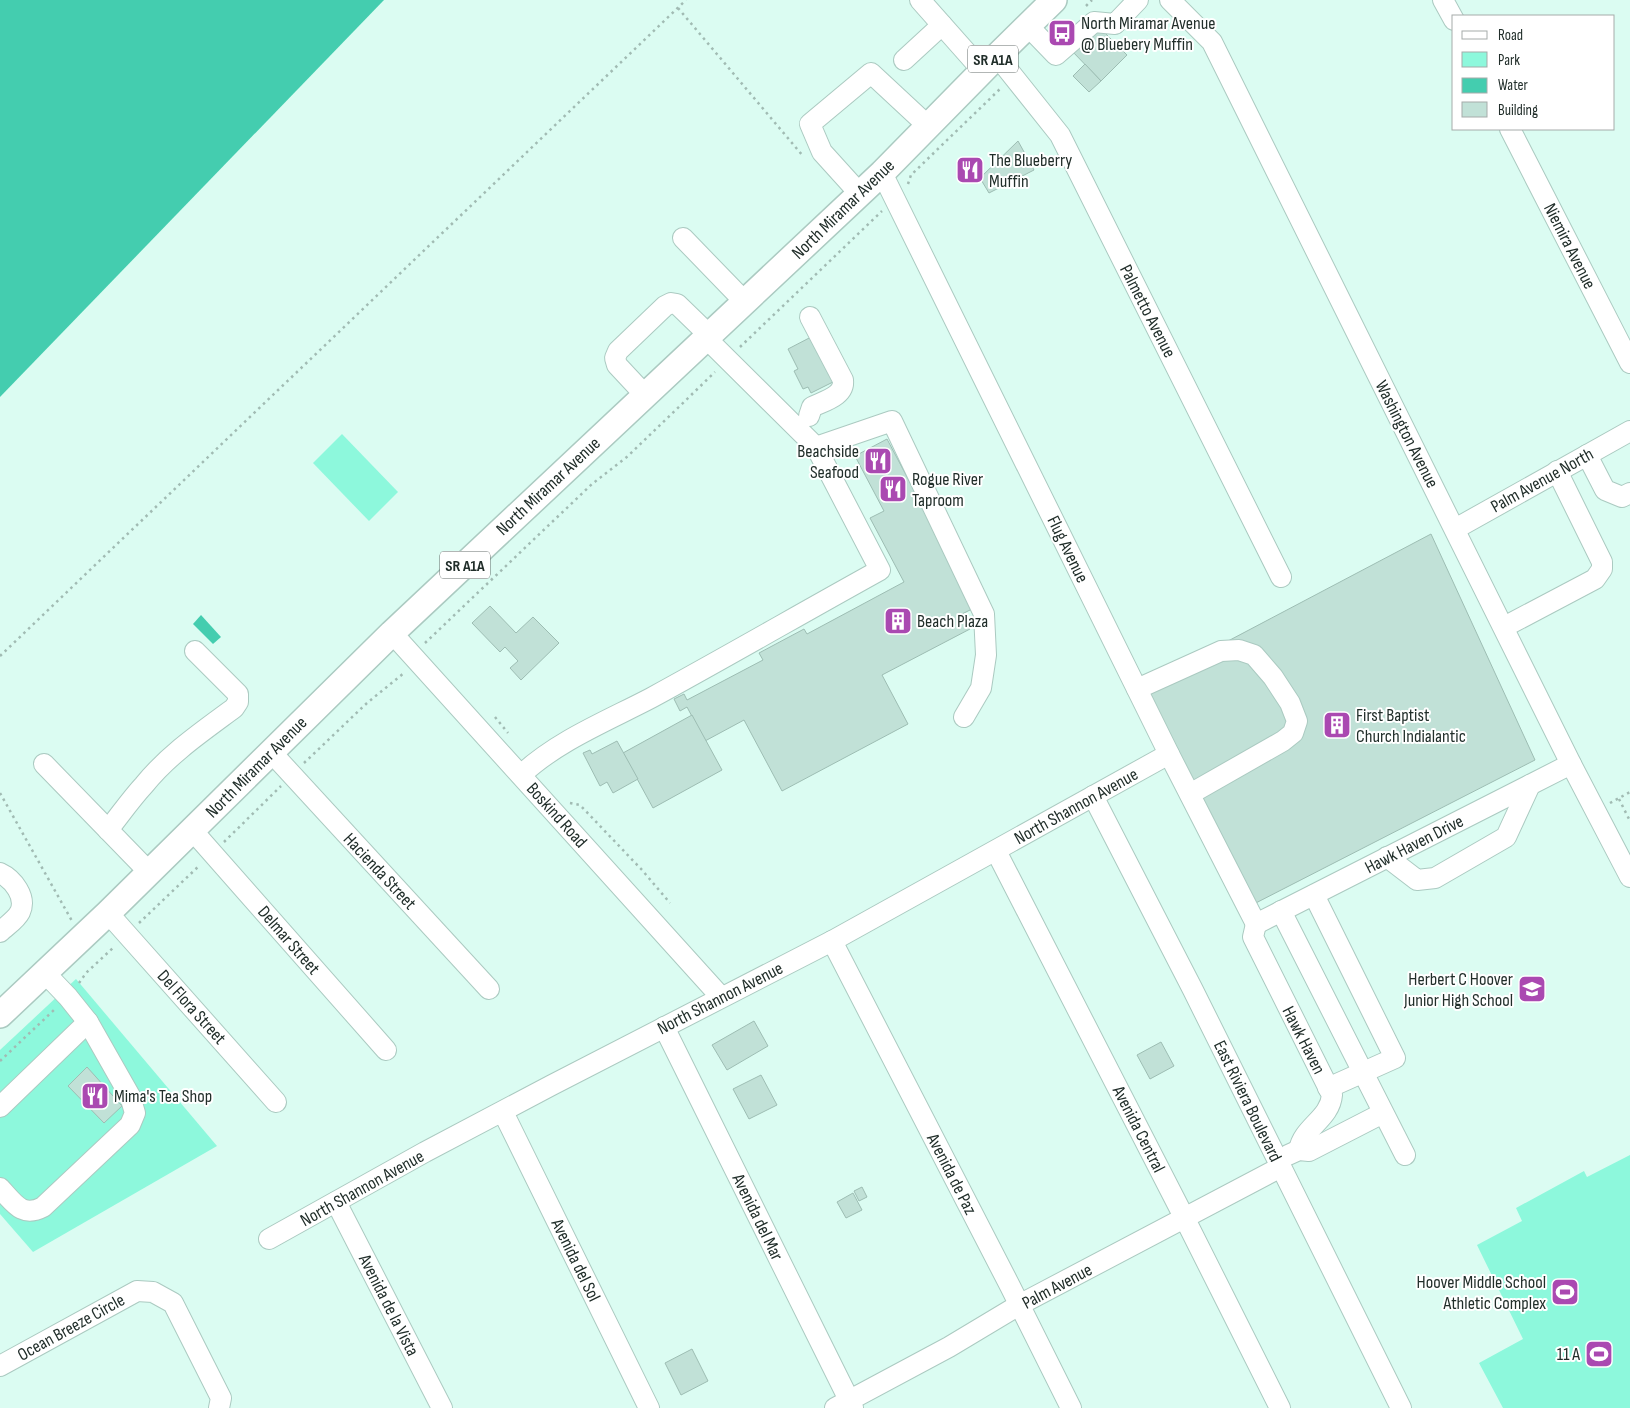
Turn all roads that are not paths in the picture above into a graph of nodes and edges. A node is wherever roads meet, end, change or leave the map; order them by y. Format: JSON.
{"nodes":[{"id":1,"x":920,"y":0,"type":"edge"},
{"id":2,"x":1054,"y":0,"type":"edge"},
{"id":3,"x":1138,"y":0,"type":"edge"},
{"id":4,"x":1170,"y":0,"type":"edge"},
{"id":5,"x":1443,"y":0,"type":"edge"},
{"id":6,"x":1452,"y":16,"type":"edge"},
{"id":7,"x":942,"y":25,"type":"junction"},
{"id":8,"x":1028,"y":26,"type":"junction"},
{"id":9,"x":904,"y":60,"type":"dead end"},
{"id":10,"x":989,"y":63,"type":"junction"},
{"id":11,"x":928,"y":126,"type":"junction"},
{"id":12,"x":1511,"y":130,"type":"edge"},
{"id":13,"x":882,"y":173,"type":"junction"},
{"id":14,"x":860,"y":194,"type":"junction"},
{"id":15,"x":683,"y":238,"type":"dead end"},
{"id":16,"x":745,"y":302,"type":"junction"},
{"id":17,"x":810,"y":317,"type":"dead end"},
{"id":18,"x":708,"y":337,"type":"junction"},
{"id":19,"x":1630,"y":363,"type":"edge"},
{"id":20,"x":645,"y":395,"type":"junction"},
{"id":21,"x":809,"y":416,"type":"dead end"},
{"id":22,"x":1630,"y":431,"type":"edge"},
{"id":23,"x":816,"y":447,"type":"junction"},
{"id":24,"x":1587,"y":455,"type":"junction"},
{"id":25,"x":1558,"y":471,"type":"junction"},
{"id":26,"x":1630,"y":493,"type":"edge"},
{"id":27,"x":1455,"y":529,"type":"junction"},
{"id":28,"x":1281,"y":577,"type":"dead end"},
{"id":29,"x":1504,"y":627,"type":"junction"},
{"id":30,"x":392,"y":632,"type":"junction"},
{"id":31,"x":195,"y":650,"type":"dead end"},
{"id":32,"x":1137,"y":689,"type":"junction"},
{"id":33,"x":964,"y":717,"type":"dead end"},
{"id":34,"x":271,"y":752,"type":"junction"},
{"id":35,"x":1169,"y":754,"type":"junction"},
{"id":36,"x":44,"y":764,"type":"dead end"},
{"id":37,"x":1571,"y":764,"type":"junction"},
{"id":38,"x":521,"y":775,"type":"junction"},
{"id":39,"x":1530,"y":785,"type":"junction"},
{"id":40,"x":1190,"y":794,"type":"junction"},
{"id":41,"x":1093,"y":796,"type":"junction"},
{"id":42,"x":108,"y":830,"type":"junction"},
{"id":43,"x":192,"y":830,"type":"junction"},
{"id":44,"x":996,"y":851,"type":"junction"},
{"id":45,"x":1387,"y":857,"type":"junction"},
{"id":46,"x":149,"y":872,"type":"junction"},
{"id":47,"x":0,"y":873,"type":"edge"},
{"id":48,"x":1630,"y":877,"type":"edge"},
{"id":49,"x":1314,"y":894,"type":"junction"},
{"id":50,"x":1281,"y":911,"type":"junction"},
{"id":51,"x":108,"y":913,"type":"junction"},
{"id":52,"x":1256,"y":924,"type":"junction"},
{"id":53,"x":0,"y":932,"type":"edge"},
{"id":54,"x":832,"y":941,"type":"junction"},
{"id":55,"x":45,"y":972,"type":"junction"},
{"id":56,"x":488,"y":989,"type":"dead end"},
{"id":57,"x":721,"y":997,"type":"junction"},
{"id":58,"x":0,"y":1015,"type":"edge"},
{"id":59,"x":88,"y":1022,"type":"junction"},
{"id":60,"x":664,"y":1026,"type":"junction"},
{"id":61,"x":386,"y":1050,"type":"dead end"},
{"id":62,"x":1362,"y":1072,"type":"junction"},
{"id":63,"x":1328,"y":1088,"type":"junction"},
{"id":64,"x":276,"y":1102,"type":"dead end"},
{"id":65,"x":0,"y":1106,"type":"edge"},
{"id":66,"x":503,"y":1112,"type":"junction"},
{"id":67,"x":1383,"y":1113,"type":"junction"},
{"id":68,"x":1299,"y":1150,"type":"junction"},
{"id":69,"x":1405,"y":1155,"type":"dead end"},
{"id":70,"x":1279,"y":1164,"type":"junction"},
{"id":71,"x":0,"y":1188,"type":"edge"},
{"id":72,"x":336,"y":1202,"type":"junction"},
{"id":73,"x":1185,"y":1219,"type":"junction"},
{"id":74,"x":269,"y":1239,"type":"dead end"},
{"id":75,"x":1019,"y":1305,"type":"junction"},
{"id":76,"x":0,"y":1366,"type":"edge"},
{"id":77,"x":846,"y":1406,"type":"edge"},
{"id":78,"x":219,"y":1408,"type":"edge"},
{"id":79,"x":442,"y":1408,"type":"edge"},
{"id":80,"x":649,"y":1408,"type":"edge"},
{"id":81,"x":1071,"y":1408,"type":"edge"},
{"id":82,"x":1280,"y":1408,"type":"edge"},
{"id":83,"x":1401,"y":1408,"type":"edge"}],
"edges":[{"from":1,"to":7,"type":"street","name":"Palmetto Avenue"},
{"from":2,"to":8,"type":"main road","name":"North Miramar Avenue","number":"SR A1A"},
{"from":3,"to":8,"type":"street"},
{"from":4,"to":27,"type":"street","name":"Washington Avenue"},
{"from":5,"to":6,"type":"street"},
{"from":7,"to":9,"type":"street"},
{"from":7,"to":10,"type":"street","name":"Palmetto Avenue"},
{"from":8,"to":10,"type":"main road","name":"North Miramar Avenue","number":"SR A1A"},
{"from":10,"to":11,"type":"main road","name":"North Miramar Avenue","number":"SR A1A"},
{"from":10,"to":28,"type":"street","name":"Palmetto Avenue"},
{"from":11,"to":13,"type":"main road","name":"North Miramar Avenue","number":"SR A1A"},
{"from":11,"to":14,"type":"street"},
{"from":12,"to":19,"type":"street","name":"Niemira Avenue"},
{"from":13,"to":14,"type":"main road","name":"North Miramar Avenue","number":"SR A1A"},
{"from":13,"to":32,"type":"street","name":"Flug Avenue"},
{"from":14,"to":16,"type":"main road","name":"North Miramar Avenue","number":"SR A1A"},
{"from":15,"to":16,"type":"street"},
{"from":16,"to":18,"type":"main road","name":"North Miramar Avenue","number":"SR A1A"},
{"from":17,"to":21,"type":"street"},
{"from":18,"to":20,"type":"main road","name":"North Miramar Avenue","number":"SR A1A"},
{"from":18,"to":20,"type":"street"},
{"from":18,"to":23,"type":"street"},
{"from":20,"to":30,"type":"main road","name":"North Miramar Avenue","number":"SR A1A"},
{"from":22,"to":24,"type":"street","name":"Palm Avenue North"},
{"from":23,"to":33,"type":"street"},
{"from":23,"to":38,"type":"street"},
{"from":24,"to":25,"type":"street","name":"Palm Avenue North"},
{"from":24,"to":26,"type":"street"},
{"from":25,"to":27,"type":"street","name":"Palm Avenue North"},
{"from":25,"to":29,"type":"street"},
{"from":27,"to":29,"type":"street","name":"Washington Avenue"},
{"from":29,"to":37,"type":"street","name":"Washington Avenue"},
{"from":30,"to":34,"type":"main road","name":"North Miramar Avenue","number":"SR A1A"},
{"from":30,"to":38,"type":"street","name":"Boskind Road"},
{"from":31,"to":42,"type":"street"},
{"from":32,"to":35,"type":"street","name":"Flug Avenue"},
{"from":32,"to":40,"type":"street"},
{"from":34,"to":43,"type":"main road","name":"North Miramar Avenue","number":"SR A1A"},
{"from":34,"to":56,"type":"street","name":"Hacienda Street"},
{"from":35,"to":40,"type":"street","name":"Flug Avenue"},
{"from":35,"to":41,"type":"street","name":"North Shannon Avenue"},
{"from":36,"to":42,"type":"street"},
{"from":37,"to":39,"type":"street","name":"Hawk Haven Drive"},
{"from":37,"to":48,"type":"street","name":"Washington Avenue"},
{"from":38,"to":57,"type":"street","name":"Boskind Road"},
{"from":39,"to":45,"type":"street","name":"Hawk Haven Drive"},
{"from":39,"to":45,"type":"street"},
{"from":40,"to":52,"type":"street","name":"Flug Avenue"},
{"from":41,"to":44,"type":"street","name":"North Shannon Avenue"},
{"from":41,"to":70,"type":"street","name":"East Riviera Boulevard"},
{"from":42,"to":46,"type":"street"},
{"from":43,"to":46,"type":"main road","name":"North Miramar Avenue","number":"SR A1A"},
{"from":43,"to":61,"type":"street","name":"Delmar Street"},
{"from":44,"to":54,"type":"street","name":"North Shannon Avenue"},
{"from":44,"to":73,"type":"street","name":"Avenida Central"},
{"from":45,"to":49,"type":"street","name":"Hawk Haven Drive"},
{"from":46,"to":51,"type":"main road","name":"North Miramar Avenue","number":"SR A1A"},
{"from":47,"to":53,"type":"street"},
{"from":49,"to":50,"type":"street","name":"Hawk Haven Drive"},
{"from":49,"to":62,"type":"street"},
{"from":50,"to":52,"type":"street","name":"Hawk Haven Drive"},
{"from":50,"to":62,"type":"street"},
{"from":51,"to":55,"type":"main road","name":"North Miramar Avenue","number":"SR A1A"},
{"from":51,"to":64,"type":"street","name":"Del Flora Street"},
{"from":52,"to":63,"type":"street","name":"Hawk Haven"},
{"from":54,"to":57,"type":"street","name":"North Shannon Avenue"},
{"from":54,"to":75,"type":"street","name":"Avenida de Paz"},
{"from":55,"to":58,"type":"main road","name":"North Miramar Avenue","number":"SR A1A"},
{"from":55,"to":59,"type":"street"},
{"from":57,"to":60,"type":"street","name":"North Shannon Avenue"},
{"from":59,"to":65,"type":"street"},
{"from":59,"to":71,"type":"street"},
{"from":60,"to":66,"type":"street","name":"North Shannon Avenue"},
{"from":60,"to":77,"type":"street","name":"Avenida del Mar"},
{"from":62,"to":63,"type":"street"},
{"from":62,"to":67,"type":"street"},
{"from":63,"to":68,"type":"street","name":"Hawk Haven"},
{"from":66,"to":72,"type":"street","name":"North Shannon Avenue"},
{"from":66,"to":80,"type":"street","name":"Avenida del Sol"},
{"from":67,"to":68,"type":"street"},
{"from":67,"to":69,"type":"street"},
{"from":68,"to":70,"type":"street"},
{"from":70,"to":73,"type":"street","name":"Palm Avenue"},
{"from":70,"to":83,"type":"street","name":"East Riviera Boulevard"},
{"from":72,"to":74,"type":"street","name":"North Shannon Avenue"},
{"from":72,"to":79,"type":"street","name":"Avenida de la Vista"},
{"from":73,"to":75,"type":"street","name":"Palm Avenue"},
{"from":73,"to":82,"type":"street","name":"Avenida Central"},
{"from":75,"to":77,"type":"street","name":"Palm Avenue"},
{"from":75,"to":81,"type":"street","name":"Avenida de Paz"},
{"from":76,"to":78,"type":"street","name":"Ocean Breeze Circle"}]}
